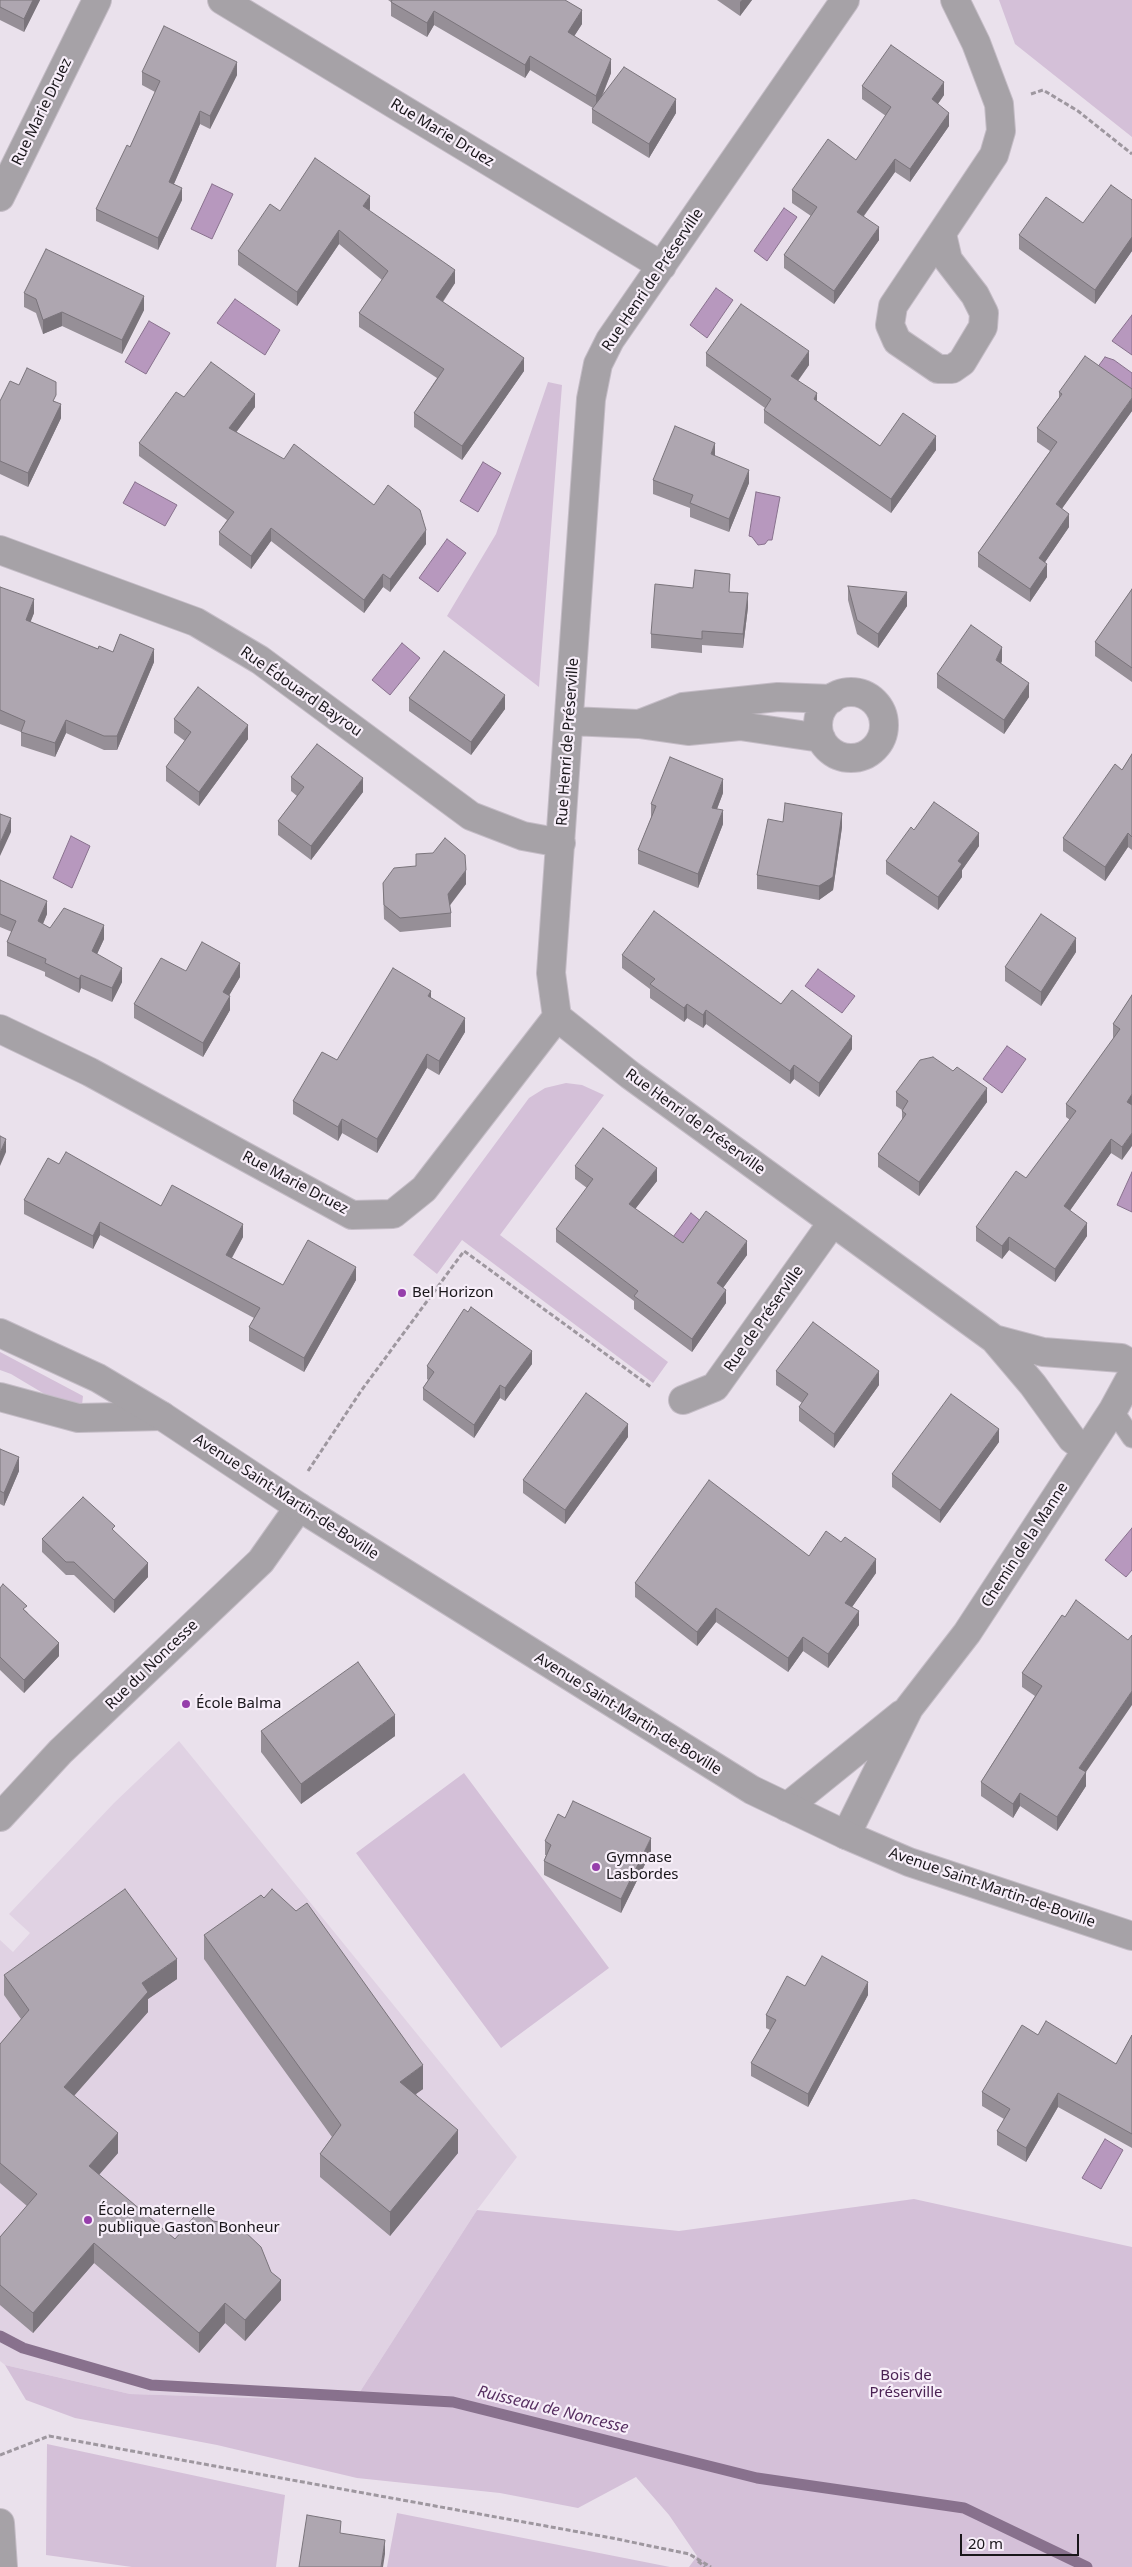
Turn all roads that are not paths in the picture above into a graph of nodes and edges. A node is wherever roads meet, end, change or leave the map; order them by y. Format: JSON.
{"nodes":[{"id":1,"x":97,"y":0,"type":"edge"},
{"id":2,"x":222,"y":0,"type":"edge"},
{"id":3,"x":845,"y":0,"type":"edge"},
{"id":4,"x":955,"y":0,"type":"edge"},
{"id":5,"x":0,"y":196,"type":"edge"},
{"id":6,"x":942,"y":234,"type":"dead end"},
{"id":7,"x":662,"y":266,"type":"junction"},
{"id":8,"x":0,"y":550,"type":"edge"},
{"id":9,"x":832,"y":699,"type":"junction"},
{"id":10,"x":570,"y":721,"type":"junction"},
{"id":11,"x":639,"y":724,"type":"junction"},
{"id":12,"x":821,"y":738,"type":"junction"},
{"id":13,"x":561,"y":843,"type":"junction"},
{"id":14,"x":557,"y":1017,"type":"junction"},
{"id":15,"x":0,"y":1029,"type":"edge"},
{"id":16,"x":832,"y":1223,"type":"junction"},
{"id":17,"x":0,"y":1333,"type":"edge"},
{"id":18,"x":994,"y":1339,"type":"junction"},
{"id":19,"x":1132,"y":1364,"type":"edge"},
{"id":20,"x":1132,"y":1376,"type":"edge"},
{"id":21,"x":0,"y":1397,"type":"edge"},
{"id":22,"x":683,"y":1400,"type":"dead end"},
{"id":23,"x":1113,"y":1410,"type":"junction"},
{"id":24,"x":162,"y":1416,"type":"junction"},
{"id":25,"x":1132,"y":1438,"type":"edge"},
{"id":26,"x":1087,"y":1450,"type":"junction"},
{"id":27,"x":299,"y":1507,"type":"junction"},
{"id":28,"x":909,"y":1708,"type":"junction"},
{"id":29,"x":787,"y":1807,"type":"junction"},
{"id":30,"x":0,"y":1818,"type":"edge"},
{"id":31,"x":846,"y":1835,"type":"junction"},
{"id":32,"x":1132,"y":1936,"type":"edge"},
{"id":33,"x":0,"y":2523,"type":"edge"},
{"id":34,"x":3,"y":2567,"type":"edge"}],
"edges":[{"from":1,"to":5,"type":"street","name":"Rue Marie Druez"},
{"from":2,"to":7,"type":"street","name":"Rue Marie Druez"},
{"from":3,"to":7,"type":"street","name":"Rue Henri de Préserville"},
{"from":4,"to":6,"type":"street"},
{"from":7,"to":10,"type":"street","name":"Rue Henri de Préserville"},
{"from":8,"to":13,"type":"street","name":"Rue Édouard Bayrou"},
{"from":9,"to":11,"type":"street"},
{"from":9,"to":12,"type":"street"},
{"from":9,"to":12,"type":"street"},
{"from":10,"to":11,"type":"street"},
{"from":10,"to":13,"type":"street","name":"Rue Henri de Préserville"},
{"from":11,"to":12,"type":"street"},
{"from":13,"to":14,"type":"street","name":"Rue Henri de Préserville"},
{"from":14,"to":15,"type":"street","name":"Rue Marie Druez"},
{"from":14,"to":16,"type":"street","name":"Rue Henri de Préserville"},
{"from":16,"to":18,"type":"street","name":"Rue Henri de Préserville"},
{"from":16,"to":22,"type":"street","name":"Rue de Préserville"},
{"from":17,"to":24,"type":"street","name":"Avenue Saint-Martin-de-Boville"},
{"from":18,"to":19,"type":"street","name":"Rue Henri de Préserville"},
{"from":18,"to":26,"type":"street","name":"Rue Henri de Préserville"},
{"from":20,"to":23,"type":"street","name":"Chemin de la Manne"},
{"from":21,"to":24,"type":"street"},
{"from":23,"to":25,"type":"lane"},
{"from":23,"to":26,"type":"street","name":"Chemin de la Manne"},
{"from":24,"to":27,"type":"street","name":"Avenue Saint-Martin-de-Boville"},
{"from":26,"to":28,"type":"street","name":"Chemin de la Manne"},
{"from":27,"to":29,"type":"street","name":"Avenue Saint-Martin-de-Boville"},
{"from":27,"to":30,"type":"street","name":"Rue du Noncesse"},
{"from":28,"to":29,"type":"street","name":"Chemin de la Manne"},
{"from":28,"to":31,"type":"street","name":"Chemin de la Manne"},
{"from":29,"to":31,"type":"street","name":"Avenue Saint-Martin-de-Boville"},
{"from":31,"to":32,"type":"street","name":"Avenue Saint-Martin-de-Boville"},
{"from":33,"to":34,"type":"street"}]}
